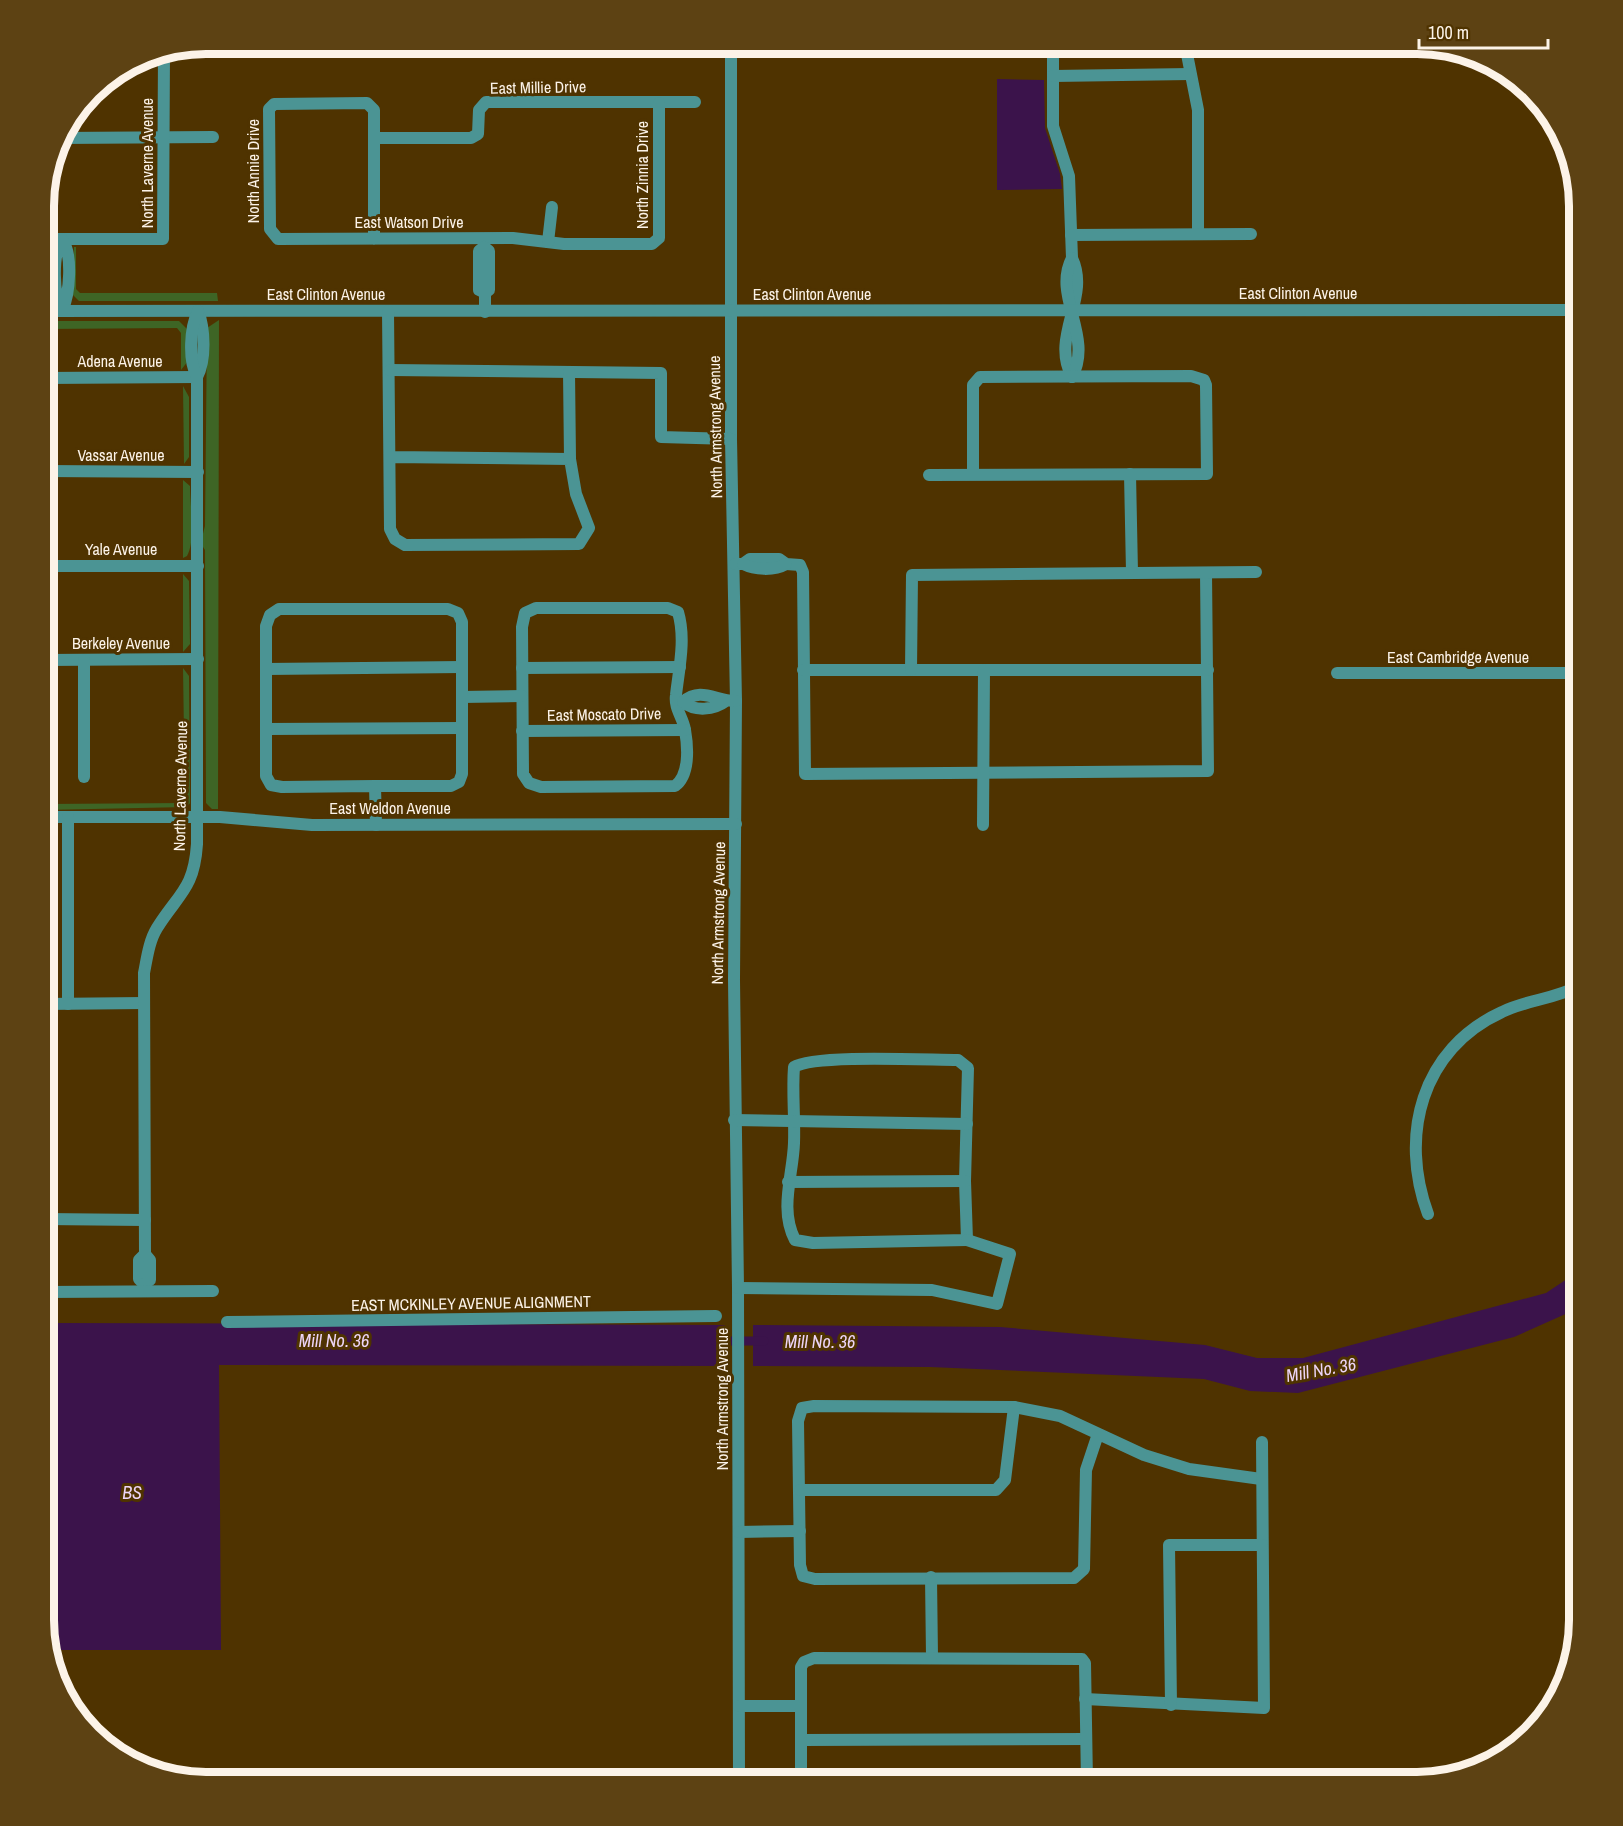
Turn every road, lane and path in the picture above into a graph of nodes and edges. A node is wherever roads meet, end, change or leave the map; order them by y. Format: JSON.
{"nodes":[{"id":1,"x":731,"y":54,"type":"edge"},
{"id":2,"x":1053,"y":54,"type":"edge"},
{"id":3,"x":1187,"y":54,"type":"edge"},
{"id":4,"x":164,"y":60,"type":"edge"},
{"id":5,"x":1190,"y":74,"type":"junction"},
{"id":6,"x":1053,"y":76,"type":"junction"},
{"id":7,"x":695,"y":102,"type":"dead end"},
{"id":8,"x":659,"y":103,"type":"junction"},
{"id":9,"x":164,"y":137,"type":"junction"},
{"id":10,"x":213,"y":137,"type":"dead end"},
{"id":11,"x":70,"y":138,"type":"edge"},
{"id":12,"x":374,"y":138,"type":"junction"},
{"id":13,"x":552,"y":207,"type":"dead end"},
{"id":14,"x":1198,"y":234,"type":"junction"},
{"id":15,"x":1251,"y":234,"type":"dead end"},
{"id":16,"x":272,"y":235,"type":"joint"},
{"id":17,"x":1071,"y":235,"type":"junction"},
{"id":18,"x":374,"y":238,"type":"junction"},
{"id":19,"x":54,"y":239,"type":"edge"},
{"id":20,"x":62,"y":239,"type":"junction"},
{"id":21,"x":548,"y":242,"type":"junction"},
{"id":22,"x":484,"y":243,"type":"junction"},
{"id":23,"x":652,"y":244,"type":"joint"},
{"id":24,"x":1072,"y":309,"type":"junction"},
{"id":25,"x":54,"y":310,"type":"edge"},
{"id":26,"x":62,"y":310,"type":"junction"},
{"id":27,"x":730,"y":310,"type":"junction"},
{"id":28,"x":1569,"y":310,"type":"edge"},
{"id":29,"x":198,"y":311,"type":"junction"},
{"id":30,"x":388,"y":311,"type":"junction"},
{"id":31,"x":485,"y":312,"type":"junction"},
{"id":32,"x":390,"y":370,"type":"junction"},
{"id":33,"x":569,"y":372,"type":"junction"},
{"id":34,"x":197,"y":377,"type":"junction"},
{"id":35,"x":1072,"y":377,"type":"junction"},
{"id":36,"x":54,"y":378,"type":"edge"},
{"id":37,"x":731,"y":439,"type":"junction"},
{"id":38,"x":390,"y":457,"type":"junction"},
{"id":39,"x":570,"y":459,"type":"junction"},
{"id":40,"x":54,"y":471,"type":"edge"},
{"id":41,"x":198,"y":472,"type":"junction"},
{"id":42,"x":1130,"y":474,"type":"junction"},
{"id":43,"x":929,"y":475,"type":"dead end"},
{"id":44,"x":973,"y":475,"type":"junction"},
{"id":45,"x":739,"y":564,"type":"junction"},
{"id":46,"x":54,"y":566,"type":"edge"},
{"id":47,"x":198,"y":566,"type":"junction"},
{"id":48,"x":1132,"y":572,"type":"junction"},
{"id":49,"x":1256,"y":572,"type":"dead end"},
{"id":50,"x":1206,"y":573,"type":"junction"},
{"id":51,"x":198,"y":659,"type":"junction"},
{"id":52,"x":54,"y":660,"type":"edge"},
{"id":53,"x":84,"y":660,"type":"junction"},
{"id":54,"x":462,"y":666,"type":"junction"},
{"id":55,"x":680,"y":667,"type":"junction"},
{"id":56,"x":522,"y":668,"type":"junction"},
{"id":57,"x":266,"y":669,"type":"junction"},
{"id":58,"x":911,"y":669,"type":"junction"},
{"id":59,"x":803,"y":670,"type":"junction"},
{"id":60,"x":984,"y":670,"type":"junction"},
{"id":61,"x":1208,"y":670,"type":"junction"},
{"id":62,"x":1337,"y":673,"type":"dead end"},
{"id":63,"x":1569,"y":673,"type":"edge"},
{"id":64,"x":699,"y":695,"type":"junction"},
{"id":65,"x":522,"y":696,"type":"junction"},
{"id":66,"x":462,"y":697,"type":"junction"},
{"id":67,"x":731,"y":701,"type":"junction"},
{"id":68,"x":679,"y":702,"type":"junction"},
{"id":69,"x":699,"y":708,"type":"junction"},
{"id":70,"x":462,"y":728,"type":"junction"},
{"id":71,"x":266,"y":729,"type":"junction"},
{"id":72,"x":685,"y":729,"type":"junction"},
{"id":73,"x":522,"y":731,"type":"junction"},
{"id":74,"x":984,"y":772,"type":"junction"},
{"id":75,"x":84,"y":777,"type":"dead end"},
{"id":76,"x":375,"y":786,"type":"junction"},
{"id":77,"x":54,"y":817,"type":"edge"},
{"id":78,"x":68,"y":817,"type":"junction"},
{"id":79,"x":198,"y":818,"type":"junction"},
{"id":80,"x":736,"y":824,"type":"junction"},
{"id":81,"x":376,"y":825,"type":"junction"},
{"id":82,"x":983,"y":825,"type":"dead end"},
{"id":83,"x":1569,"y":989,"type":"edge"},
{"id":84,"x":144,"y":1003,"type":"junction"},
{"id":85,"x":54,"y":1004,"type":"edge"},
{"id":86,"x":68,"y":1004,"type":"junction"},
{"id":87,"x":734,"y":1120,"type":"junction"},
{"id":88,"x":795,"y":1120,"type":"junction"},
{"id":89,"x":967,"y":1124,"type":"junction"},
{"id":90,"x":965,"y":1181,"type":"junction"},
{"id":91,"x":788,"y":1182,"type":"junction"},
{"id":92,"x":1428,"y":1214,"type":"dead end"},
{"id":93,"x":54,"y":1219,"type":"edge"},
{"id":94,"x":145,"y":1220,"type":"junction"},
{"id":95,"x":967,"y":1240,"type":"junction"},
{"id":96,"x":144,"y":1288,"type":"junction"},
{"id":97,"x":738,"y":1288,"type":"junction"},
{"id":98,"x":213,"y":1291,"type":"dead end"},
{"id":99,"x":54,"y":1292,"type":"edge"},
{"id":100,"x":716,"y":1316,"type":"dead end"},
{"id":101,"x":227,"y":1322,"type":"dead end"},
{"id":102,"x":1014,"y":1407,"type":"junction"},
{"id":103,"x":1098,"y":1434,"type":"junction"},
{"id":104,"x":1262,"y":1442,"type":"dead end"},
{"id":105,"x":1260,"y":1479,"type":"junction"},
{"id":106,"x":800,"y":1490,"type":"junction"},
{"id":107,"x":800,"y":1531,"type":"junction"},
{"id":108,"x":739,"y":1532,"type":"junction"},
{"id":109,"x":1262,"y":1545,"type":"junction"},
{"id":110,"x":932,"y":1578,"type":"junction"},
{"id":111,"x":932,"y":1657,"type":"junction"},
{"id":112,"x":1086,"y":1699,"type":"junction"},
{"id":113,"x":1171,"y":1705,"type":"junction"},
{"id":114,"x":739,"y":1706,"type":"junction"},
{"id":115,"x":801,"y":1706,"type":"junction"},
{"id":116,"x":1086,"y":1739,"type":"junction"},
{"id":117,"x":801,"y":1740,"type":"junction"},
{"id":118,"x":739,"y":1772,"type":"edge"},
{"id":119,"x":801,"y":1772,"type":"edge"},
{"id":120,"x":1087,"y":1772,"type":"edge"}],
"edges":[{"from":1,"to":27,"type":"street","name":"North Armstrong Avenue"},
{"from":2,"to":6,"type":"street"},
{"from":3,"to":5,"type":"street"},
{"from":4,"to":9,"type":"street","name":"North Laverne Avenue"},
{"from":5,"to":6,"type":"street"},
{"from":5,"to":14,"type":"street"},
{"from":6,"to":17,"type":"street"},
{"from":7,"to":8,"type":"street","name":"East Millie Drive"},
{"from":8,"to":12,"type":"street","name":"East Millie Drive"},
{"from":8,"to":23,"type":"street","name":"North Zinnia Drive"},
{"from":9,"to":10,"type":"street"},
{"from":9,"to":11,"type":"street"},
{"from":9,"to":20,"type":"street","name":"North Laverne Avenue"},
{"from":12,"to":16,"type":"street","name":"North Annie Drive"},
{"from":12,"to":18,"type":"street"},
{"from":13,"to":21,"type":"street"},
{"from":14,"to":15,"type":"street"},
{"from":14,"to":17,"type":"street"},
{"from":16,"to":18,"type":"street","name":"East Watson Drive"},
{"from":17,"to":24,"type":"street"},
{"from":18,"to":22,"type":"street","name":"East Watson Drive"},
{"from":19,"to":20,"type":"street"},
{"from":20,"to":26,"type":"street"},
{"from":21,"to":22,"type":"street","name":"East Watson Drive"},
{"from":21,"to":23,"type":"street","name":"East Watson Drive"},
{"from":22,"to":31,"type":"street"},
{"from":24,"to":27,"type":"street","name":"East Clinton Avenue"},
{"from":24,"to":28,"type":"street","name":"East Clinton Avenue"},
{"from":24,"to":35,"type":"street"},
{"from":25,"to":26,"type":"street","name":"East Clinton Avenue"},
{"from":26,"to":29,"type":"street","name":"East Clinton Avenue"},
{"from":27,"to":31,"type":"street","name":"East Clinton Avenue"},
{"from":27,"to":37,"type":"street","name":"North Armstrong Avenue"},
{"from":29,"to":30,"type":"street","name":"East Clinton Avenue"},
{"from":29,"to":34,"type":"street","name":"North Laverne Avenue"},
{"from":30,"to":31,"type":"street","name":"East Clinton Avenue"},
{"from":30,"to":32,"type":"street"},
{"from":32,"to":33,"type":"street"},
{"from":32,"to":38,"type":"street"},
{"from":33,"to":37,"type":"street"},
{"from":33,"to":39,"type":"street"},
{"from":34,"to":36,"type":"street","name":"Adena Avenue"},
{"from":34,"to":41,"type":"street","name":"North Laverne Avenue"},
{"from":35,"to":42,"type":"street"},
{"from":35,"to":44,"type":"street"},
{"from":37,"to":45,"type":"street","name":"North Armstrong Avenue"},
{"from":38,"to":39,"type":"street"},
{"from":38,"to":39,"type":"street"},
{"from":40,"to":41,"type":"street","name":"Vassar Avenue"},
{"from":41,"to":47,"type":"street","name":"North Laverne Avenue"},
{"from":42,"to":44,"type":"street"},
{"from":42,"to":48,"type":"street"},
{"from":43,"to":44,"type":"street"},
{"from":45,"to":59,"type":"street"},
{"from":45,"to":67,"type":"street","name":"North Armstrong Avenue"},
{"from":46,"to":47,"type":"street","name":"Yale Avenue"},
{"from":47,"to":51,"type":"street","name":"North Laverne Avenue"},
{"from":48,"to":50,"type":"street"},
{"from":48,"to":58,"type":"street"},
{"from":49,"to":50,"type":"street"},
{"from":50,"to":61,"type":"street"},
{"from":51,"to":53,"type":"street","name":"Berkeley Avenue"},
{"from":51,"to":79,"type":"street","name":"North Laverne Avenue"},
{"from":52,"to":53,"type":"street","name":"Berkeley Avenue"},
{"from":53,"to":75,"type":"street"},
{"from":54,"to":57,"type":"street"},
{"from":54,"to":57,"type":"street"},
{"from":54,"to":66,"type":"street"},
{"from":55,"to":56,"type":"street"},
{"from":55,"to":56,"type":"street"},
{"from":55,"to":68,"type":"street"},
{"from":56,"to":65,"type":"street"},
{"from":57,"to":71,"type":"street"},
{"from":58,"to":59,"type":"street"},
{"from":58,"to":60,"type":"street"},
{"from":59,"to":74,"type":"street"},
{"from":60,"to":61,"type":"street"},
{"from":60,"to":74,"type":"street"},
{"from":61,"to":74,"type":"street"},
{"from":62,"to":63,"type":"street","name":"East Cambridge Avenue"},
{"from":64,"to":67,"type":"street"},
{"from":64,"to":68,"type":"street"},
{"from":64,"to":69,"type":"street"},
{"from":65,"to":66,"type":"street"},
{"from":65,"to":73,"type":"street"},
{"from":66,"to":70,"type":"street"},
{"from":67,"to":69,"type":"street"},
{"from":67,"to":80,"type":"street","name":"North Armstrong Avenue"},
{"from":68,"to":69,"type":"street"},
{"from":68,"to":72,"type":"street"},
{"from":70,"to":71,"type":"street"},
{"from":70,"to":76,"type":"street"},
{"from":71,"to":76,"type":"street"},
{"from":72,"to":73,"type":"street","name":"East Moscato Drive"},
{"from":72,"to":73,"type":"street"},
{"from":74,"to":82,"type":"street"},
{"from":76,"to":81,"type":"street"},
{"from":77,"to":78,"type":"street","name":"East Weldon Avenue"},
{"from":78,"to":79,"type":"street","name":"East Weldon Avenue"},
{"from":78,"to":86,"type":"street"},
{"from":79,"to":81,"type":"street","name":"East Weldon Avenue"},
{"from":79,"to":84,"type":"street","name":"North Laverne Avenue"},
{"from":80,"to":81,"type":"street","name":"East Weldon Avenue"},
{"from":80,"to":87,"type":"street","name":"North Armstrong Avenue"},
{"from":83,"to":92,"type":"street"},
{"from":84,"to":86,"type":"street"},
{"from":84,"to":94,"type":"street","name":"North Laverne Avenue"},
{"from":85,"to":86,"type":"street"},
{"from":87,"to":88,"type":"street"},
{"from":87,"to":97,"type":"street","name":"North Armstrong Avenue"},
{"from":88,"to":89,"type":"street"},
{"from":88,"to":89,"type":"street"},
{"from":88,"to":91,"type":"street"},
{"from":89,"to":90,"type":"street"},
{"from":90,"to":91,"type":"street"},
{"from":90,"to":95,"type":"street"},
{"from":91,"to":95,"type":"street"},
{"from":93,"to":94,"type":"street"},
{"from":94,"to":96,"type":"street","name":"North Laverne Avenue"},
{"from":95,"to":97,"type":"street"},
{"from":96,"to":98,"type":"street"},
{"from":96,"to":99,"type":"street"},
{"from":97,"to":108,"type":"street","name":"North Armstrong Avenue"},
{"from":100,"to":101,"type":"street","name":"EAST MCKINLEY AVENUE ALIGNMENT"},
{"from":102,"to":103,"type":"street"},
{"from":102,"to":106,"type":"street"},
{"from":102,"to":106,"type":"street"},
{"from":103,"to":105,"type":"street"},
{"from":103,"to":110,"type":"street"},
{"from":104,"to":105,"type":"street"},
{"from":105,"to":109,"type":"street"},
{"from":106,"to":107,"type":"street"},
{"from":107,"to":108,"type":"street"},
{"from":107,"to":110,"type":"street"},
{"from":108,"to":114,"type":"street","name":"North Armstrong Avenue"},
{"from":109,"to":113,"type":"street"},
{"from":109,"to":113,"type":"street"},
{"from":110,"to":111,"type":"street"},
{"from":111,"to":112,"type":"street"},
{"from":111,"to":115,"type":"street"},
{"from":112,"to":113,"type":"street"},
{"from":112,"to":116,"type":"street"},
{"from":114,"to":115,"type":"street"},
{"from":114,"to":118,"type":"street","name":"North Armstrong Avenue"},
{"from":115,"to":117,"type":"street"},
{"from":116,"to":117,"type":"street"},
{"from":116,"to":120,"type":"street"},
{"from":117,"to":119,"type":"street"}]}
